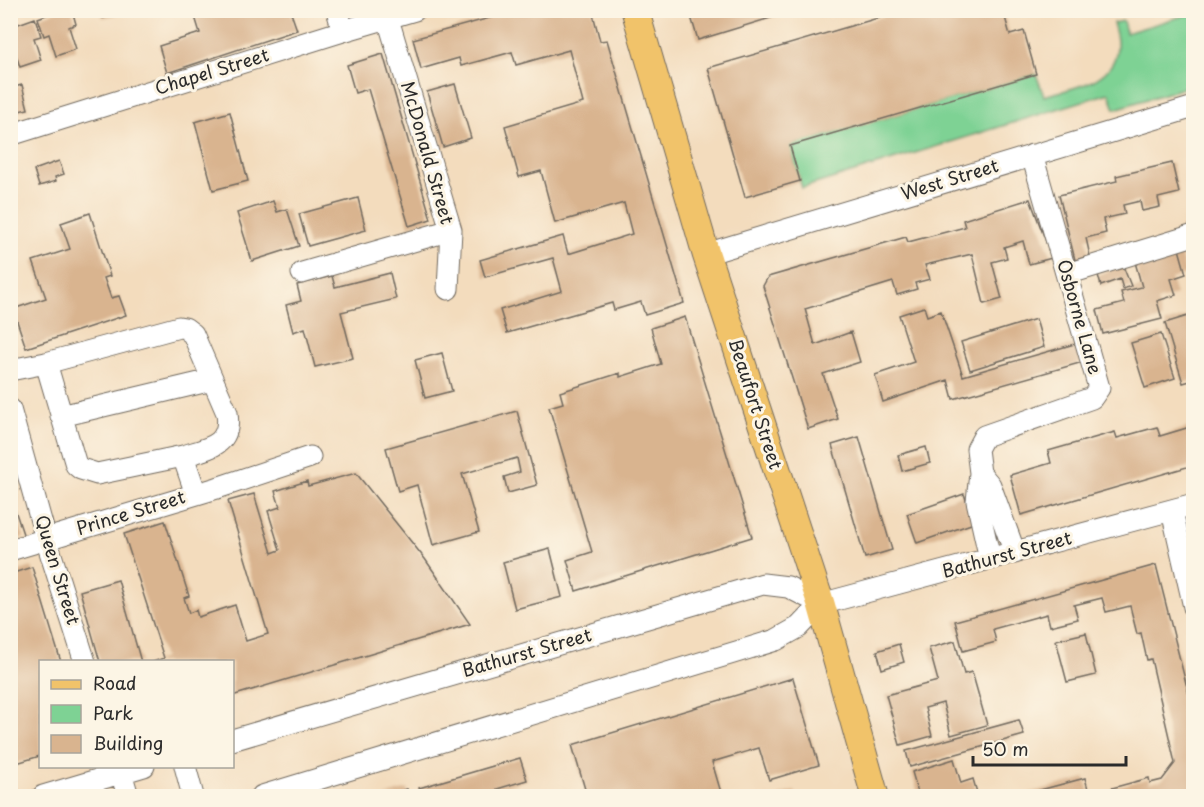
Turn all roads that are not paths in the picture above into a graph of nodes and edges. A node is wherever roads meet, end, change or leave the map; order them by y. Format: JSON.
{"nodes":[{"id":1,"x":415,"y":10,"type":"edge"},
{"id":2,"x":635,"y":10,"type":"edge"},
{"id":3,"x":388,"y":19,"type":"junction"},
{"id":4,"x":340,"y":21,"type":"edge"},
{"id":5,"x":1194,"y":107,"type":"edge"},
{"id":6,"x":10,"y":135,"type":"edge"},
{"id":7,"x":1032,"y":155,"type":"junction"},
{"id":8,"x":451,"y":230,"type":"junction"},
{"id":9,"x":1194,"y":235,"type":"edge"},
{"id":10,"x":706,"y":254,"type":"junction"},
{"id":11,"x":302,"y":273,"type":"dead end"},
{"id":12,"x":1067,"y":274,"type":"junction"},
{"id":13,"x":448,"y":290,"type":"dead end"},
{"id":14,"x":46,"y":363,"type":"junction"},
{"id":15,"x":10,"y":370,"type":"edge"},
{"id":16,"x":212,"y":380,"type":"junction"},
{"id":17,"x":10,"y":409,"type":"edge"},
{"id":18,"x":62,"y":416,"type":"junction"},
{"id":19,"x":183,"y":456,"type":"junction"},
{"id":20,"x":310,"y":457,"type":"dead end"},
{"id":21,"x":980,"y":473,"type":"junction"},
{"id":22,"x":196,"y":494,"type":"junction"},
{"id":23,"x":1194,"y":504,"type":"edge"},
{"id":24,"x":1172,"y":511,"type":"junction"},
{"id":25,"x":46,"y":539,"type":"junction"},
{"id":26,"x":10,"y":550,"type":"edge"},
{"id":27,"x":1015,"y":553,"type":"junction"},
{"id":28,"x":990,"y":559,"type":"junction"},
{"id":29,"x":820,"y":604,"type":"junction"},
{"id":30,"x":1194,"y":607,"type":"edge"},
{"id":31,"x":84,"y":660,"type":"edge"},
{"id":32,"x":234,"y":739,"type":"edge"},
{"id":33,"x":186,"y":768,"type":"edge"},
{"id":34,"x":120,"y":770,"type":"edge"},
{"id":35,"x":43,"y":796,"type":"edge"},
{"id":36,"x":128,"y":796,"type":"edge"},
{"id":37,"x":193,"y":796,"type":"edge"},
{"id":38,"x":262,"y":796,"type":"edge"},
{"id":39,"x":875,"y":796,"type":"edge"}],
"edges":[{"from":1,"to":3,"type":"street","name":"Chapel Street"},
{"from":2,"to":10,"type":"main road","name":"Beaufort Street"},
{"from":3,"to":4,"type":"street","name":"Chapel Street"},
{"from":3,"to":8,"type":"street","name":"McDonald Street"},
{"from":4,"to":6,"type":"street","name":"Chapel Street"},
{"from":5,"to":7,"type":"street","name":"West Street"},
{"from":7,"to":10,"type":"street","name":"West Street"},
{"from":7,"to":12,"type":"street","name":"Osborne Lane"},
{"from":8,"to":11,"type":"street"},
{"from":8,"to":13,"type":"street","name":"McDonald Street"},
{"from":9,"to":12,"type":"street"},
{"from":10,"to":29,"type":"main road","name":"Beaufort Street"},
{"from":12,"to":21,"type":"street","name":"Osborne Lane"},
{"from":14,"to":15,"type":"street"},
{"from":14,"to":16,"type":"street"},
{"from":14,"to":18,"type":"street"},
{"from":16,"to":18,"type":"street"},
{"from":16,"to":19,"type":"street"},
{"from":17,"to":25,"type":"street","name":"Queen Street"},
{"from":18,"to":19,"type":"street"},
{"from":19,"to":22,"type":"street"},
{"from":20,"to":22,"type":"street","name":"Prince Street"},
{"from":21,"to":27,"type":"street","name":"Osborne Lane"},
{"from":21,"to":28,"type":"street","name":"Osborne Lane"},
{"from":22,"to":25,"type":"street","name":"Prince Street"},
{"from":23,"to":24,"type":"street","name":"Bathurst Street"},
{"from":24,"to":27,"type":"street","name":"Bathurst Street"},
{"from":24,"to":30,"type":"street"},
{"from":25,"to":26,"type":"street","name":"Prince Street"},
{"from":25,"to":31,"type":"street","name":"Queen Street"},
{"from":27,"to":28,"type":"street","name":"Bathurst Street"},
{"from":28,"to":29,"type":"street","name":"Bathurst Street"},
{"from":29,"to":32,"type":"street","name":"Bathurst Street"},
{"from":29,"to":38,"type":"street"},
{"from":29,"to":39,"type":"main road","name":"Beaufort Street"},
{"from":33,"to":37,"type":"street"},
{"from":34,"to":35,"type":"street"},
{"from":34,"to":36,"type":"street"}]}
